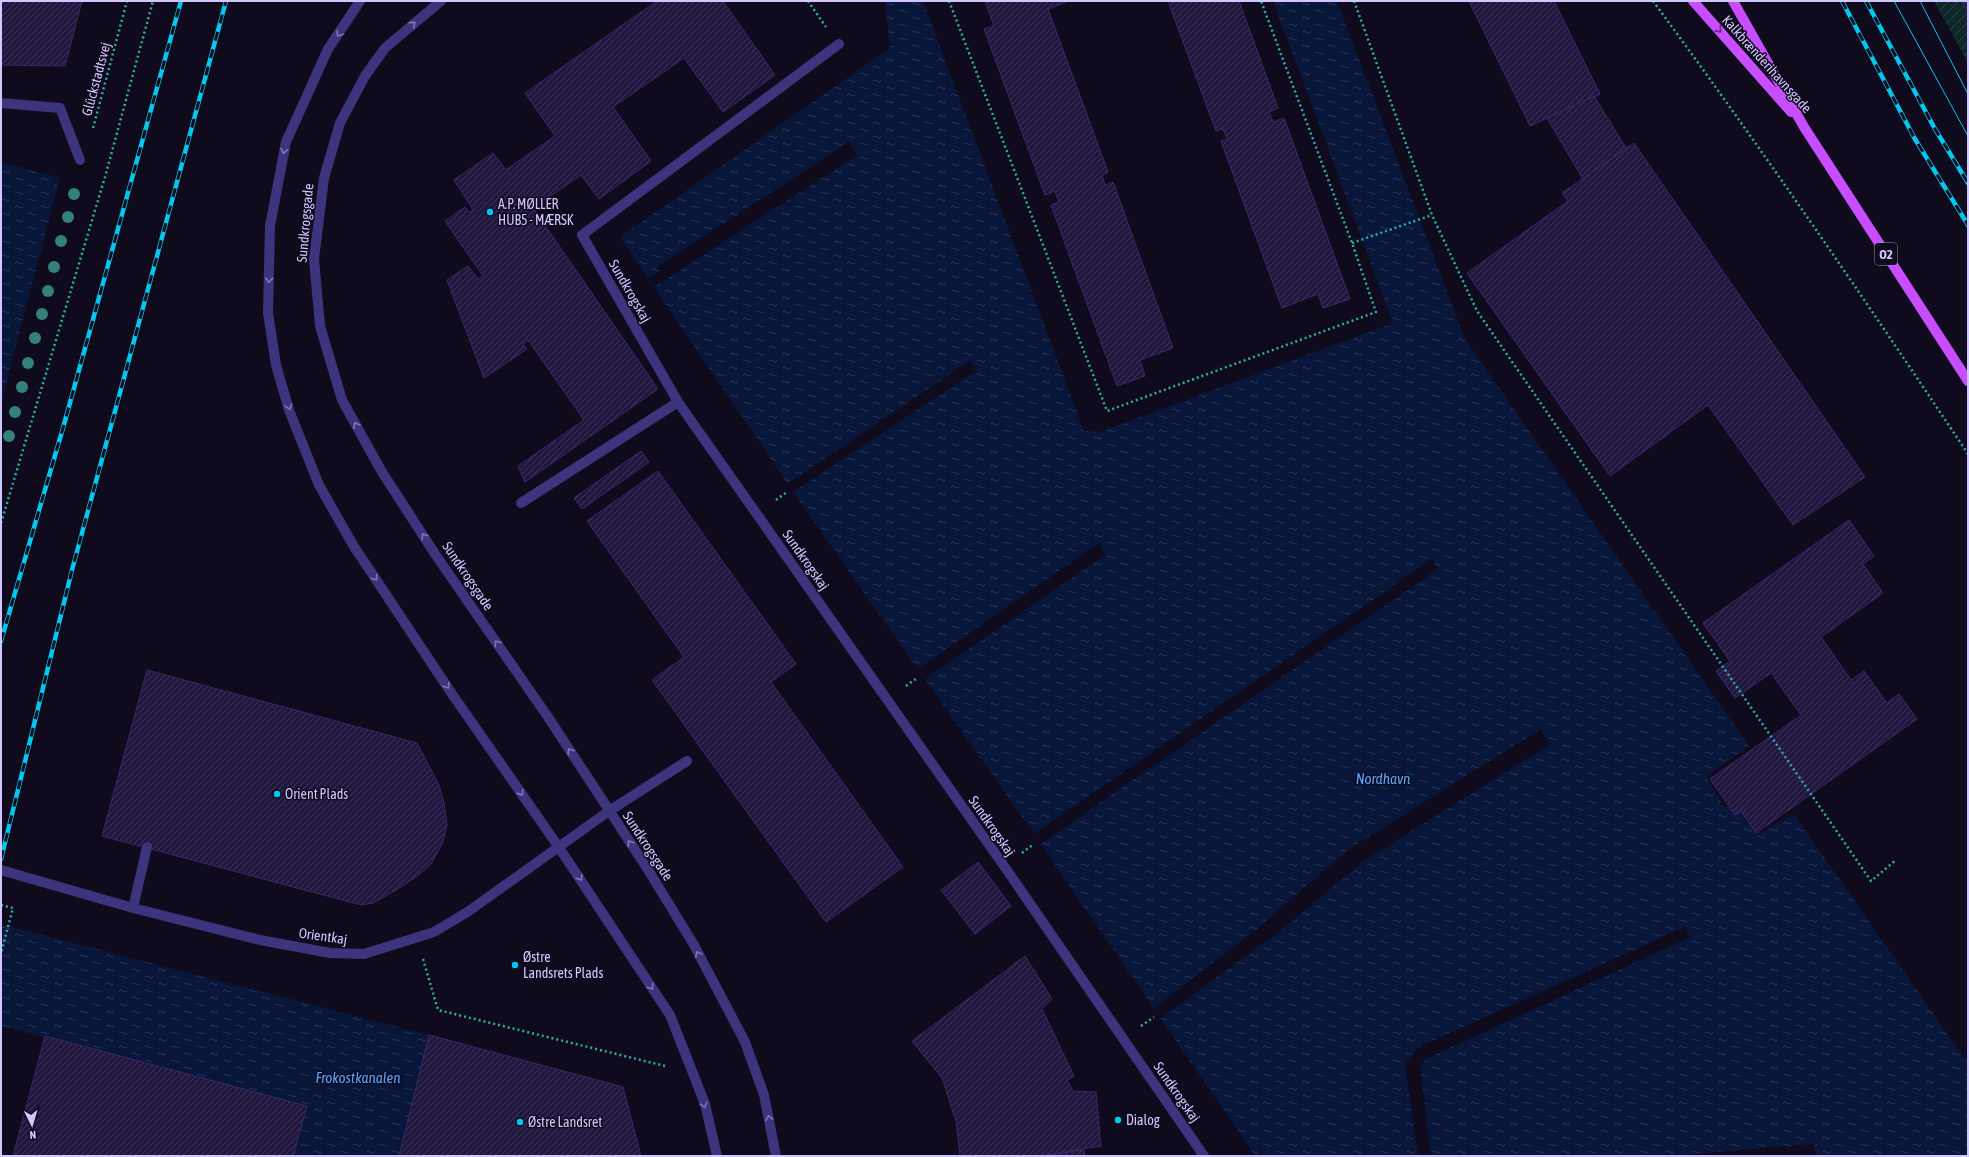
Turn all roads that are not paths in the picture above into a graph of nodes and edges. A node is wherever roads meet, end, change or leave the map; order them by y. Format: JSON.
{"nodes":[{"id":1,"x":360,"y":1,"type":"edge"},
{"id":2,"x":441,"y":1,"type":"edge"},
{"id":3,"x":1693,"y":1,"type":"edge"},
{"id":4,"x":1733,"y":1,"type":"edge"},
{"id":5,"x":839,"y":44,"type":"road end"},
{"id":6,"x":1,"y":103,"type":"edge"},
{"id":7,"x":1804,"y":127,"type":"junction"},
{"id":8,"x":80,"y":160,"type":"road end"},
{"id":9,"x":1968,"y":381,"type":"edge"},
{"id":10,"x":678,"y":402,"type":"junction"},
{"id":11,"x":521,"y":503,"type":"dead end"},
{"id":12,"x":687,"y":761,"type":"dead end"},
{"id":13,"x":609,"y":811,"type":"junction"},
{"id":14,"x":558,"y":846,"type":"junction"},
{"id":15,"x":147,"y":848,"type":"dead end"},
{"id":16,"x":1,"y":870,"type":"edge"},
{"id":17,"x":133,"y":908,"type":"junction"},
{"id":18,"x":717,"y":1156,"type":"edge"},
{"id":19,"x":776,"y":1156,"type":"edge"},
{"id":20,"x":1204,"y":1156,"type":"edge"}],
"edges":[{"from":1,"to":14,"type":"street","one_way":true},
{"from":13,"to":2,"type":"street","name":"Sundkrogsgade","one_way":true},
{"from":3,"to":7,"type":"main road","name":"Kalkbrænderihavnsgade","number":"O2","one_way":true},
{"from":4,"to":7,"type":"main road","name":"Kalkbrænderihavnsgade","number":"O2"},
{"from":5,"to":10,"type":"street","name":"Sundkrogskaj"},
{"from":6,"to":8,"type":"street"},
{"from":7,"to":9,"type":"main road","name":"Kalkbrænderihavnsgade","number":"O2"},
{"from":10,"to":11,"type":"street"},
{"from":10,"to":20,"type":"street","name":"Sundkrogskaj"},
{"from":12,"to":13,"type":"street","name":"Orientkaj"},
{"from":13,"to":14,"type":"street","name":"Orientkaj"},
{"from":19,"to":13,"type":"street","name":"Sundkrogsgade","one_way":true},
{"from":14,"to":17,"type":"street","name":"Orientkaj"},
{"from":14,"to":18,"type":"street","one_way":true},
{"from":15,"to":17,"type":"street"},
{"from":16,"to":17,"type":"street","name":"Orientkaj"}]}
